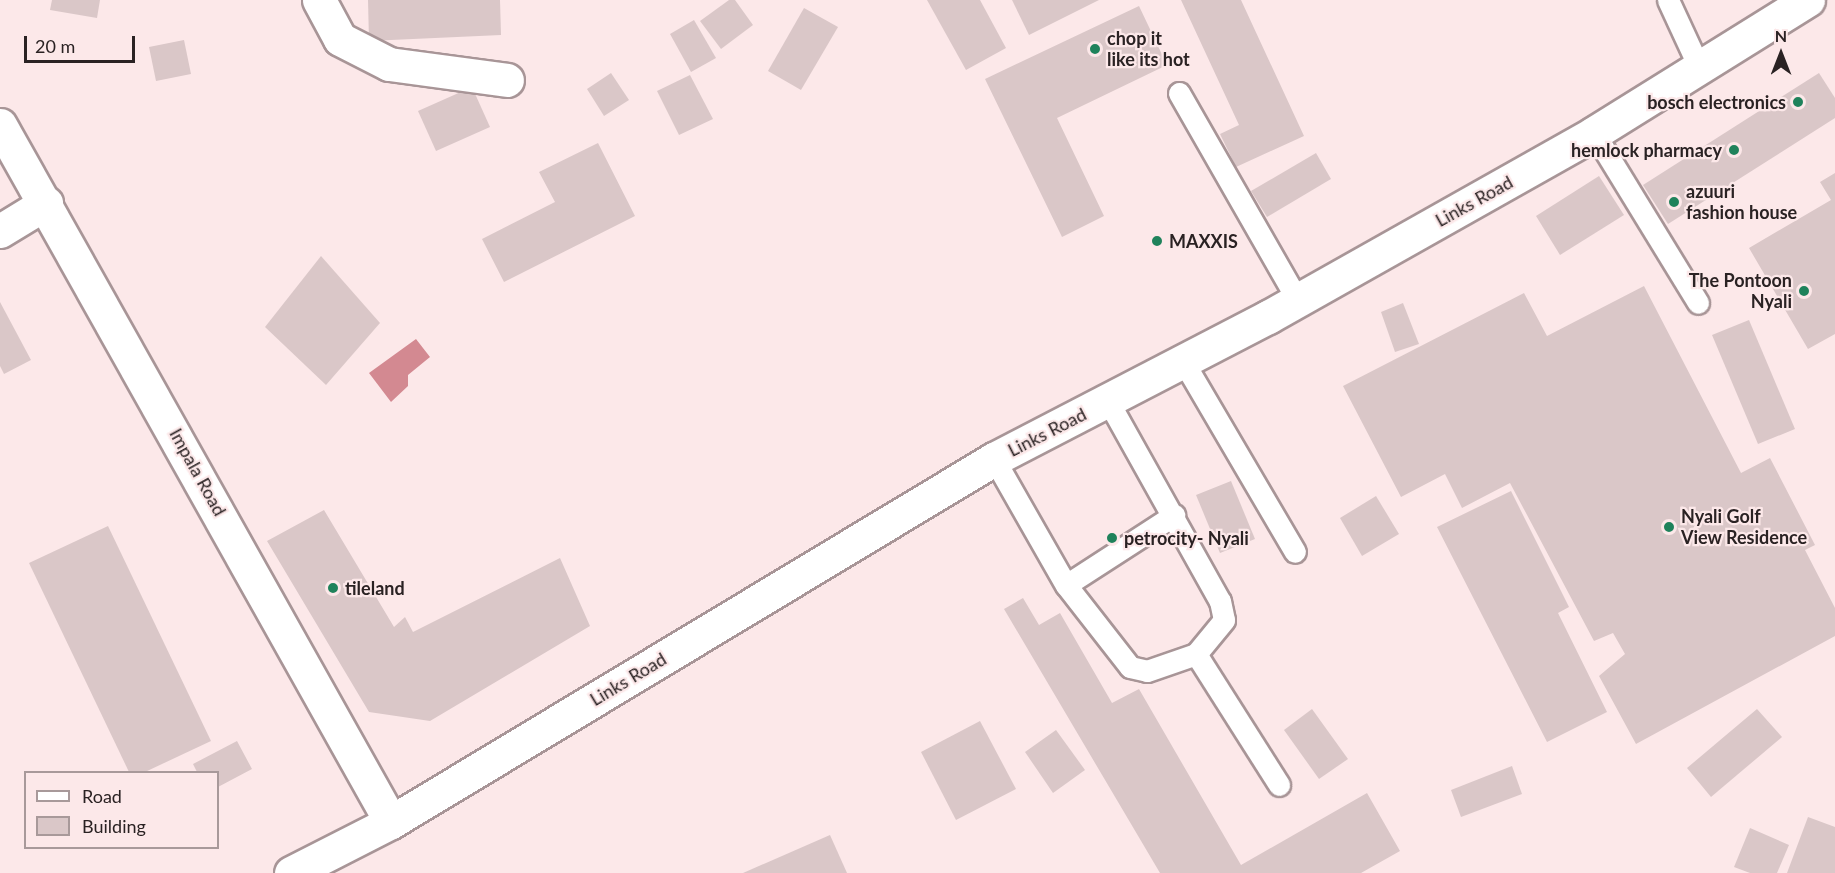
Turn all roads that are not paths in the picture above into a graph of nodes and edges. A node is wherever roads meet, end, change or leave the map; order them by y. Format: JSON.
{"nodes":[{"id":1,"x":319,"y":0,"type":"edge"},
{"id":2,"x":1668,"y":0,"type":"edge"},
{"id":3,"x":1808,"y":0,"type":"edge"},
{"id":4,"x":1698,"y":65,"type":"junction"},
{"id":5,"x":507,"y":80,"type":"dead end"},
{"id":6,"x":1179,"y":93,"type":"dead end"},
{"id":7,"x":0,"y":125,"type":"edge"},
{"id":8,"x":1594,"y":133,"type":"junction"},
{"id":9,"x":46,"y":203,"type":"junction"},
{"id":10,"x":0,"y":231,"type":"edge"},
{"id":11,"x":1297,"y":299,"type":"junction"},
{"id":12,"x":1698,"y":303,"type":"dead end"},
{"id":13,"x":1183,"y":361,"type":"junction"},
{"id":14,"x":1108,"y":400,"type":"junction"},
{"id":15,"x":994,"y":459,"type":"junction"},
{"id":16,"x":1174,"y":515,"type":"junction"},
{"id":17,"x":1295,"y":552,"type":"dead end"},
{"id":18,"x":1066,"y":585,"type":"junction"},
{"id":19,"x":1197,"y":654,"type":"junction"},
{"id":20,"x":1279,"y":785,"type":"dead end"},
{"id":21,"x":391,"y":822,"type":"junction"},
{"id":22,"x":291,"y":873,"type":"edge"}],
"edges":[{"from":1,"to":5,"type":"main road"},
{"from":2,"to":4,"type":"lane"},
{"from":3,"to":4,"type":"main road","name":"Links Road"},
{"from":4,"to":8,"type":"main road","name":"Links Road"},
{"from":6,"to":11,"type":"lane"},
{"from":7,"to":9,"type":"main road","name":"Impala Road"},
{"from":8,"to":11,"type":"main road","name":"Links Road"},
{"from":8,"to":12,"type":"lane"},
{"from":9,"to":10,"type":"main road"},
{"from":9,"to":21,"type":"main road","name":"Impala Road"},
{"from":11,"to":13,"type":"main road","name":"Links Road"},
{"from":13,"to":14,"type":"main road","name":"Links Road"},
{"from":13,"to":17,"type":"lane"},
{"from":14,"to":15,"type":"main road","name":"Links Road"},
{"from":14,"to":16,"type":"lane"},
{"from":15,"to":18,"type":"lane"},
{"from":15,"to":21,"type":"main road","name":"Links Road"},
{"from":16,"to":18,"type":"lane"},
{"from":16,"to":19,"type":"lane"},
{"from":18,"to":19,"type":"lane"},
{"from":19,"to":20,"type":"lane"},
{"from":21,"to":22,"type":"main road","name":"Links Road"}]}
